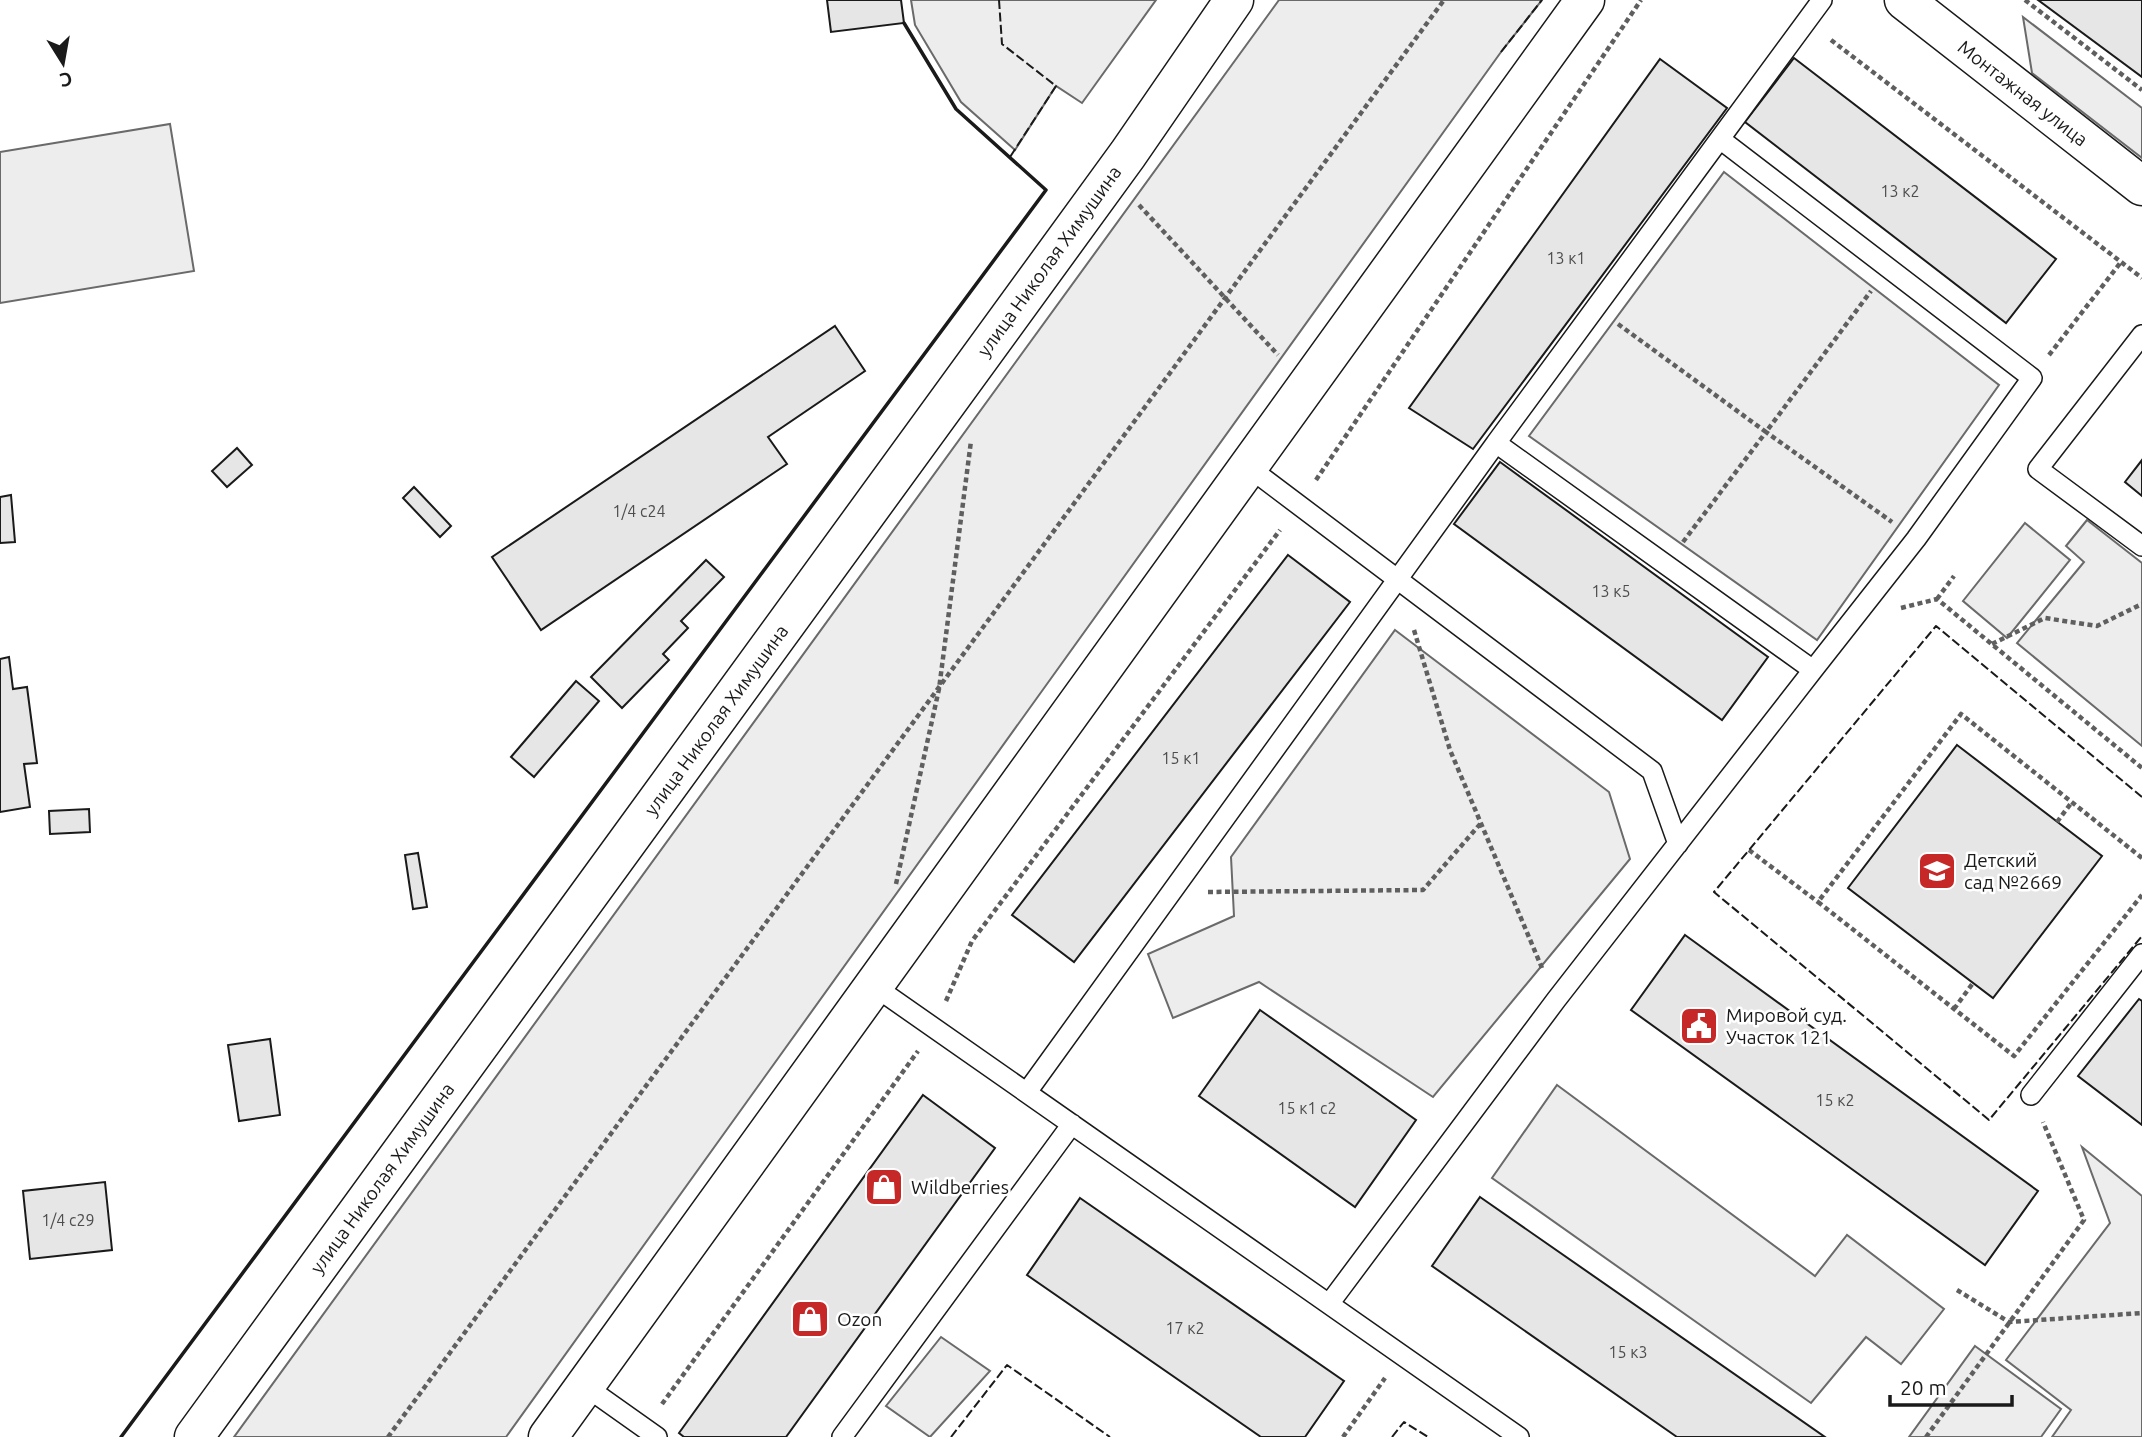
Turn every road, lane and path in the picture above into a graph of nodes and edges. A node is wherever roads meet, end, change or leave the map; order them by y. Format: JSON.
{"nodes":[{"id":1,"x":1234,"y":0,"type":"edge"},
{"id":2,"x":1444,"y":0,"type":"edge"},
{"id":3,"x":1585,"y":0,"type":"edge"},
{"id":4,"x":1641,"y":0,"type":"edge"},
{"id":5,"x":1822,"y":0,"type":"edge"},
{"id":6,"x":1904,"y":0,"type":"edge"},
{"id":7,"x":2025,"y":0,"type":"edge"},
{"id":8,"x":1807,"y":21,"type":"junction"},
{"id":9,"x":2142,"y":90,"type":"edge"},
{"id":10,"x":1720,"y":139,"type":"junction"},
{"id":11,"x":2142,"y":186,"type":"edge"},
{"id":12,"x":1133,"y":199,"type":"dead end"},
{"id":13,"x":2122,"y":262,"type":"junction"},
{"id":14,"x":1888,"y":268,"type":"junction"},
{"id":15,"x":2142,"y":278,"type":"edge"},
{"id":16,"x":1225,"y":300,"type":"junction"},
{"id":17,"x":1616,"y":323,"type":"dead end"},
{"id":18,"x":2142,"y":335,"type":"edge"},
{"id":19,"x":1281,"y":359,"type":"dead end"},
{"id":20,"x":2032,"y":378,"type":"junction"},
{"id":21,"x":1766,"y":432,"type":"junction"},
{"id":22,"x":972,"y":434,"type":"dead end"},
{"id":23,"x":1496,"y":443,"type":"junction"},
{"id":24,"x":1247,"y":466,"type":"junction"},
{"id":25,"x":1299,"y":505,"type":"junction"},
{"id":26,"x":1916,"y":539,"type":"junction"},
{"id":27,"x":2142,"y":546,"type":"edge"},
{"id":28,"x":1666,"y":564,"type":"junction"},
{"id":29,"x":1954,"y":576,"type":"dead end"},
{"id":30,"x":1398,"y":579,"type":"junction"},
{"id":31,"x":1937,"y":598,"type":"junction"},
{"id":32,"x":2142,"y":604,"type":"edge"},
{"id":33,"x":1852,"y":621,"type":"junction"},
{"id":34,"x":1992,"y":644,"type":"junction"},
{"id":35,"x":1813,"y":670,"type":"junction"},
{"id":36,"x":939,"y":689,"type":"junction"},
{"id":37,"x":2142,"y":768,"type":"edge"},
{"id":38,"x":2072,"y":802,"type":"junction"},
{"id":39,"x":2057,"y":822,"type":"dead end"},
{"id":40,"x":1481,"y":823,"type":"junction"},
{"id":41,"x":1678,"y":844,"type":"junction"},
{"id":42,"x":1749,"y":850,"type":"dead end"},
{"id":43,"x":2142,"y":858,"type":"edge"},
{"id":44,"x":894,"y":891,"type":"dead end"},
{"id":45,"x":1172,"y":892,"type":"junction"},
{"id":46,"x":2142,"y":895,"type":"edge"},
{"id":47,"x":1818,"y":902,"type":"junction"},
{"id":48,"x":2142,"y":954,"type":"edge"},
{"id":49,"x":1973,"y":983,"type":"dead end"},
{"id":50,"x":874,"y":986,"type":"junction"},
{"id":51,"x":1556,"y":1000,"type":"junction"},
{"id":52,"x":1954,"y":1009,"type":"junction"},
{"id":53,"x":935,"y":1028,"type":"junction"},
{"id":54,"x":1027,"y":1092,"type":"junction"},
{"id":55,"x":2031,"y":1095,"type":"joint"},
{"id":56,"x":1072,"y":1124,"type":"junction"},
{"id":57,"x":1957,"y":1290,"type":"dead end"},
{"id":58,"x":1329,"y":1304,"type":"junction"},
{"id":59,"x":2142,"y":1313,"type":"edge"},
{"id":60,"x":2009,"y":1322,"type":"junction"},
{"id":61,"x":1401,"y":1354,"type":"junction"},
{"id":62,"x":585,"y":1386,"type":"junction"},
{"id":63,"x":651,"y":1433,"type":"edge"},
{"id":64,"x":194,"y":1437,"type":"edge"},
{"id":65,"x":388,"y":1437,"type":"edge"},
{"id":66,"x":548,"y":1437,"type":"edge"},
{"id":67,"x":842,"y":1437,"type":"edge"},
{"id":68,"x":1343,"y":1437,"type":"edge"},
{"id":69,"x":1519,"y":1437,"type":"edge"},
{"id":70,"x":1926,"y":1437,"type":"edge"}],
"edges":[{"from":1,"to":64,"type":"street","name":"улица Николая Химушина"},
{"from":2,"to":16,"type":"path"},
{"from":3,"to":24,"type":"street"},
{"from":4,"to":25,"type":"path"},
{"from":5,"to":8,"type":"lane"},
{"from":6,"to":11,"type":"street","name":"Монтажная улица"},
{"from":7,"to":9,"type":"path"},
{"from":8,"to":10,"type":"lane"},
{"from":8,"to":13,"type":"path"},
{"from":10,"to":14,"type":"lane"},
{"from":10,"to":23,"type":"lane"},
{"from":12,"to":16,"type":"path"},
{"from":13,"to":15,"type":"path"},
{"from":13,"to":20,"type":"path"},
{"from":14,"to":20,"type":"lane"},
{"from":14,"to":21,"type":"path"},
{"from":16,"to":19,"type":"path"},
{"from":16,"to":36,"type":"path"},
{"from":17,"to":21,"type":"path"},
{"from":18,"to":27,"type":"lane"},
{"from":20,"to":26,"type":"lane"},
{"from":21,"to":26,"type":"path"},
{"from":21,"to":28,"type":"path"},
{"from":22,"to":36,"type":"path"},
{"from":23,"to":28,"type":"lane"},
{"from":23,"to":30,"type":"lane"},
{"from":24,"to":25,"type":"lane"},
{"from":24,"to":50,"type":"street"},
{"from":25,"to":30,"type":"lane"},
{"from":25,"to":53,"type":"path"},
{"from":26,"to":33,"type":"lane"},
{"from":28,"to":35,"type":"lane"},
{"from":29,"to":31,"type":"path"},
{"from":30,"to":40,"type":"path"},
{"from":30,"to":41,"type":"lane"},
{"from":30,"to":45,"type":"lane"},
{"from":31,"to":33,"type":"path"},
{"from":31,"to":34,"type":"path"},
{"from":32,"to":34,"type":"path"},
{"from":33,"to":35,"type":"lane"},
{"from":34,"to":37,"type":"path"},
{"from":35,"to":41,"type":"lane"},
{"from":36,"to":44,"type":"path"},
{"from":36,"to":65,"type":"path"},
{"from":38,"to":39,"type":"path"},
{"from":38,"to":43,"type":"path"},
{"from":38,"to":47,"type":"path"},
{"from":40,"to":45,"type":"path"},
{"from":40,"to":51,"type":"path"},
{"from":41,"to":51,"type":"lane"},
{"from":42,"to":47,"type":"path"},
{"from":45,"to":54,"type":"lane"},
{"from":46,"to":52,"type":"path"},
{"from":47,"to":52,"type":"path"},
{"from":48,"to":55,"type":"lane"},
{"from":49,"to":52,"type":"path"},
{"from":50,"to":53,"type":"lane"},
{"from":50,"to":62,"type":"street"},
{"from":51,"to":58,"type":"lane"},
{"from":53,"to":54,"type":"lane"},
{"from":53,"to":63,"type":"path"},
{"from":54,"to":56,"type":"lane"},
{"from":55,"to":60,"type":"path"},
{"from":56,"to":58,"type":"lane"},
{"from":56,"to":67,"type":"lane"},
{"from":57,"to":60,"type":"path"},
{"from":58,"to":61,"type":"lane"},
{"from":59,"to":60,"type":"path"},
{"from":60,"to":70,"type":"path"},
{"from":61,"to":68,"type":"path"},
{"from":61,"to":69,"type":"lane"},
{"from":62,"to":63,"type":"lane"},
{"from":62,"to":66,"type":"street"}]}
